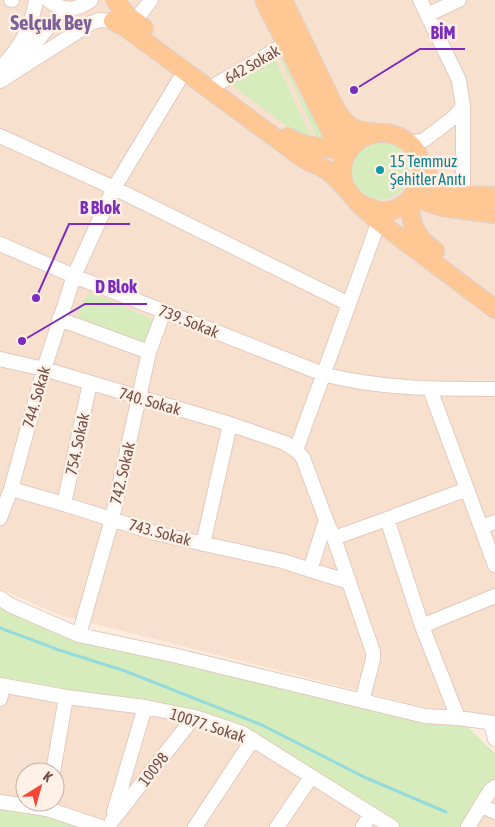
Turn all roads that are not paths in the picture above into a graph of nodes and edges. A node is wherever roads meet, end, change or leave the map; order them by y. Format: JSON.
{"nodes":[{"id":1,"x":36,"y":0,"type":"edge"},
{"id":2,"x":48,"y":0,"type":"edge"},
{"id":3,"x":115,"y":0,"type":"edge"},
{"id":4,"x":151,"y":0,"type":"edge"},
{"id":5,"x":264,"y":0,"type":"edge"},
{"id":6,"x":284,"y":0,"type":"edge"},
{"id":7,"x":420,"y":0,"type":"edge"},
{"id":8,"x":458,"y":0,"type":"edge"},
{"id":9,"x":81,"y":5,"type":"edge"},
{"id":10,"x":427,"y":15,"type":"junction"},
{"id":11,"x":112,"y":21,"type":"junction"},
{"id":12,"x":134,"y":21,"type":"junction"},
{"id":13,"x":286,"y":44,"type":"junction"},
{"id":14,"x":184,"y":72,"type":"junction"},
{"id":15,"x":2,"y":75,"type":"edge"},
{"id":16,"x":217,"y":84,"type":"junction"},
{"id":17,"x":463,"y":107,"type":"junction"},
{"id":18,"x":378,"y":132,"type":"junction"},
{"id":19,"x":0,"y":136,"type":"edge"},
{"id":20,"x":409,"y":143,"type":"junction"},
{"id":21,"x":349,"y":150,"type":"junction"},
{"id":22,"x":420,"y":160,"type":"junction"},
{"id":23,"x":114,"y":188,"type":"junction"},
{"id":24,"x":347,"y":190,"type":"junction"},
{"id":25,"x":463,"y":194,"type":"junction"},
{"id":26,"x":495,"y":196,"type":"edge"},
{"id":27,"x":410,"y":199,"type":"junction"},
{"id":28,"x":361,"y":204,"type":"junction"},
{"id":29,"x":495,"y":214,"type":"edge"},
{"id":30,"x":379,"y":221,"type":"junction"},
{"id":31,"x":0,"y":244,"type":"edge"},
{"id":32,"x":74,"y":276,"type":"junction"},
{"id":33,"x":495,"y":297,"type":"edge"},
{"id":34,"x":349,"y":304,"type":"junction"},
{"id":35,"x":495,"y":309,"type":"edge"},
{"id":36,"x":164,"y":311,"type":"junction"},
{"id":37,"x":59,"y":319,"type":"junction"},
{"id":38,"x":150,"y":352,"type":"junction"},
{"id":39,"x":0,"y":359,"type":"edge"},
{"id":40,"x":44,"y":369,"type":"junction"},
{"id":41,"x":323,"y":374,"type":"junction"},
{"id":42,"x":90,"y":383,"type":"junction"},
{"id":43,"x":430,"y":389,"type":"junction"},
{"id":44,"x":495,"y":389,"type":"edge"},
{"id":45,"x":140,"y":398,"type":"junction"},
{"id":46,"x":230,"y":424,"type":"junction"},
{"id":47,"x":296,"y":450,"type":"junction"},
{"id":48,"x":11,"y":489,"type":"junction"},
{"id":49,"x":467,"y":489,"type":"junction"},
{"id":50,"x":64,"y":504,"type":"junction"},
{"id":51,"x":0,"y":518,"type":"edge"},
{"id":52,"x":112,"y":519,"type":"junction"},
{"id":53,"x":326,"y":520,"type":"junction"},
{"id":54,"x":387,"y":520,"type":"junction"},
{"id":55,"x":495,"y":522,"type":"edge"},
{"id":56,"x":481,"y":528,"type":"junction"},
{"id":57,"x":334,"y":538,"type":"junction"},
{"id":58,"x":203,"y":544,"type":"junction"},
{"id":59,"x":495,"y":565,"type":"edge"},
{"id":60,"x":310,"y":570,"type":"junction"},
{"id":61,"x":349,"y":582,"type":"junction"},
{"id":62,"x":495,"y":596,"type":"edge"},
{"id":63,"x":0,"y":598,"type":"edge"},
{"id":64,"x":422,"y":626,"type":"junction"},
{"id":65,"x":79,"y":634,"type":"junction"},
{"id":66,"x":1,"y":690,"type":"edge"},
{"id":67,"x":66,"y":697,"type":"junction"},
{"id":68,"x":362,"y":701,"type":"junction"},
{"id":69,"x":145,"y":707,"type":"junction"},
{"id":70,"x":194,"y":717,"type":"junction"},
{"id":71,"x":458,"y":718,"type":"junction"},
{"id":72,"x":493,"y":723,"type":"edge"},
{"id":73,"x":495,"y":739,"type":"edge"},
{"id":74,"x":253,"y":740,"type":"junction"},
{"id":75,"x":55,"y":762,"type":"edge"},
{"id":76,"x":311,"y":776,"type":"junction"},
{"id":77,"x":495,"y":787,"type":"edge"},
{"id":78,"x":0,"y":802,"type":"edge"},
{"id":79,"x":15,"y":803,"type":"edge"},
{"id":80,"x":481,"y":805,"type":"junction"},
{"id":81,"x":65,"y":811,"type":"edge"},
{"id":82,"x":495,"y":812,"type":"edge"},
{"id":83,"x":371,"y":814,"type":"junction"},
{"id":84,"x":107,"y":825,"type":"edge"},
{"id":85,"x":194,"y":827,"type":"edge"},
{"id":86,"x":278,"y":827,"type":"edge"},
{"id":87,"x":363,"y":827,"type":"edge"},
{"id":88,"x":392,"y":827,"type":"edge"},
{"id":89,"x":468,"y":827,"type":"edge"}],
"edges":[{"from":1,"to":15,"type":"street"},
{"from":2,"to":9,"type":"street"},
{"from":3,"to":12,"type":"main road"},
{"from":4,"to":12,"type":"street"},
{"from":5,"to":13,"type":"main road"},
{"from":6,"to":18,"type":"main road"},
{"from":7,"to":10,"type":"street"},
{"from":8,"to":10,"type":"street"},
{"from":9,"to":11,"type":"street"},
{"from":9,"to":15,"type":"street"},
{"from":10,"to":17,"type":"street"},
{"from":11,"to":14,"type":"main road"},
{"from":11,"to":15,"type":"street"},
{"from":12,"to":16,"type":"main road"},
{"from":13,"to":16,"type":"street","name":"642 Sokak"},
{"from":13,"to":21,"type":"main road"},
{"from":14,"to":23,"type":"street","name":"744. Sokak"},
{"from":14,"to":24,"type":"main road"},
{"from":16,"to":21,"type":"main road"},
{"from":17,"to":20,"type":"street"},
{"from":17,"to":25,"type":"street"},
{"from":18,"to":20,"type":"main road"},
{"from":18,"to":21,"type":"main road"},
{"from":19,"to":23,"type":"street"},
{"from":20,"to":22,"type":"main road"},
{"from":21,"to":24,"type":"main road"},
{"from":22,"to":25,"type":"main road"},
{"from":22,"to":27,"type":"main road"},
{"from":23,"to":32,"type":"street","name":"744. Sokak"},
{"from":23,"to":34,"type":"street"},
{"from":24,"to":28,"type":"main road"},
{"from":25,"to":26,"type":"main road"},
{"from":27,"to":28,"type":"main road"},
{"from":27,"to":29,"type":"main road"},
{"from":27,"to":33,"type":"main road"},
{"from":28,"to":30,"type":"main road"},
{"from":30,"to":34,"type":"street"},
{"from":30,"to":35,"type":"main road"},
{"from":31,"to":32,"type":"street","name":"739. Sokak"},
{"from":32,"to":36,"type":"street","name":"739. Sokak"},
{"from":32,"to":37,"type":"street","name":"744. Sokak"},
{"from":34,"to":41,"type":"street"},
{"from":36,"to":38,"type":"street","name":"742. Sokak"},
{"from":36,"to":41,"type":"street","name":"739. Sokak"},
{"from":37,"to":38,"type":"street"},
{"from":37,"to":40,"type":"street","name":"744. Sokak"},
{"from":38,"to":45,"type":"street","name":"742. Sokak"},
{"from":39,"to":40,"type":"street","name":"740. Sokak"},
{"from":40,"to":42,"type":"street","name":"740. Sokak"},
{"from":40,"to":48,"type":"street","name":"744. Sokak"},
{"from":41,"to":43,"type":"street","name":"739. Sokak"},
{"from":41,"to":47,"type":"street"},
{"from":42,"to":45,"type":"street","name":"740. Sokak"},
{"from":42,"to":50,"type":"street","name":"754. Sokak"},
{"from":43,"to":44,"type":"street","name":"739. Sokak"},
{"from":43,"to":49,"type":"street"},
{"from":45,"to":46,"type":"street","name":"740. Sokak"},
{"from":45,"to":52,"type":"street","name":"742. Sokak"},
{"from":46,"to":47,"type":"street","name":"740. Sokak"},
{"from":46,"to":58,"type":"street"},
{"from":47,"to":53,"type":"street"},
{"from":48,"to":50,"type":"street","name":"743. Sokak"},
{"from":48,"to":51,"type":"street","name":"744. Sokak"},
{"from":49,"to":54,"type":"street"},
{"from":49,"to":56,"type":"street"},
{"from":50,"to":52,"type":"street","name":"743. Sokak"},
{"from":52,"to":58,"type":"street","name":"743. Sokak"},
{"from":52,"to":65,"type":"street","name":"742. Sokak"},
{"from":53,"to":57,"type":"street"},
{"from":53,"to":60,"type":"street"},
{"from":54,"to":57,"type":"street"},
{"from":54,"to":64,"type":"street"},
{"from":55,"to":56,"type":"street"},
{"from":56,"to":59,"type":"street"},
{"from":57,"to":61,"type":"street"},
{"from":58,"to":60,"type":"street","name":"743. Sokak"},
{"from":60,"to":61,"type":"street","name":"743. Sokak"},
{"from":61,"to":68,"type":"street"},
{"from":62,"to":64,"type":"street"},
{"from":63,"to":65,"type":"street"},
{"from":64,"to":71,"type":"street"},
{"from":65,"to":68,"type":"street"},
{"from":66,"to":67,"type":"street","name":"10077. Sokak"},
{"from":67,"to":69,"type":"street","name":"10077. Sokak"},
{"from":67,"to":75,"type":"street"},
{"from":68,"to":71,"type":"street"},
{"from":69,"to":70,"type":"street","name":"10077. Sokak"},
{"from":69,"to":84,"type":"street"},
{"from":70,"to":74,"type":"street","name":"10077. Sokak"},
{"from":70,"to":84,"type":"street","name":"10098"},
{"from":71,"to":72,"type":"street"},
{"from":72,"to":73,"type":"street"},
{"from":74,"to":76,"type":"street","name":"10077. Sokak"},
{"from":74,"to":85,"type":"street"},
{"from":76,"to":83,"type":"street","name":"10077. Sokak"},
{"from":76,"to":86,"type":"street"},
{"from":77,"to":80,"type":"street"},
{"from":78,"to":79,"type":"street"},
{"from":80,"to":82,"type":"street"},
{"from":80,"to":89,"type":"street"},
{"from":81,"to":84,"type":"street"},
{"from":83,"to":87,"type":"street"},
{"from":83,"to":88,"type":"street","name":"10077. Sokak"}]}
